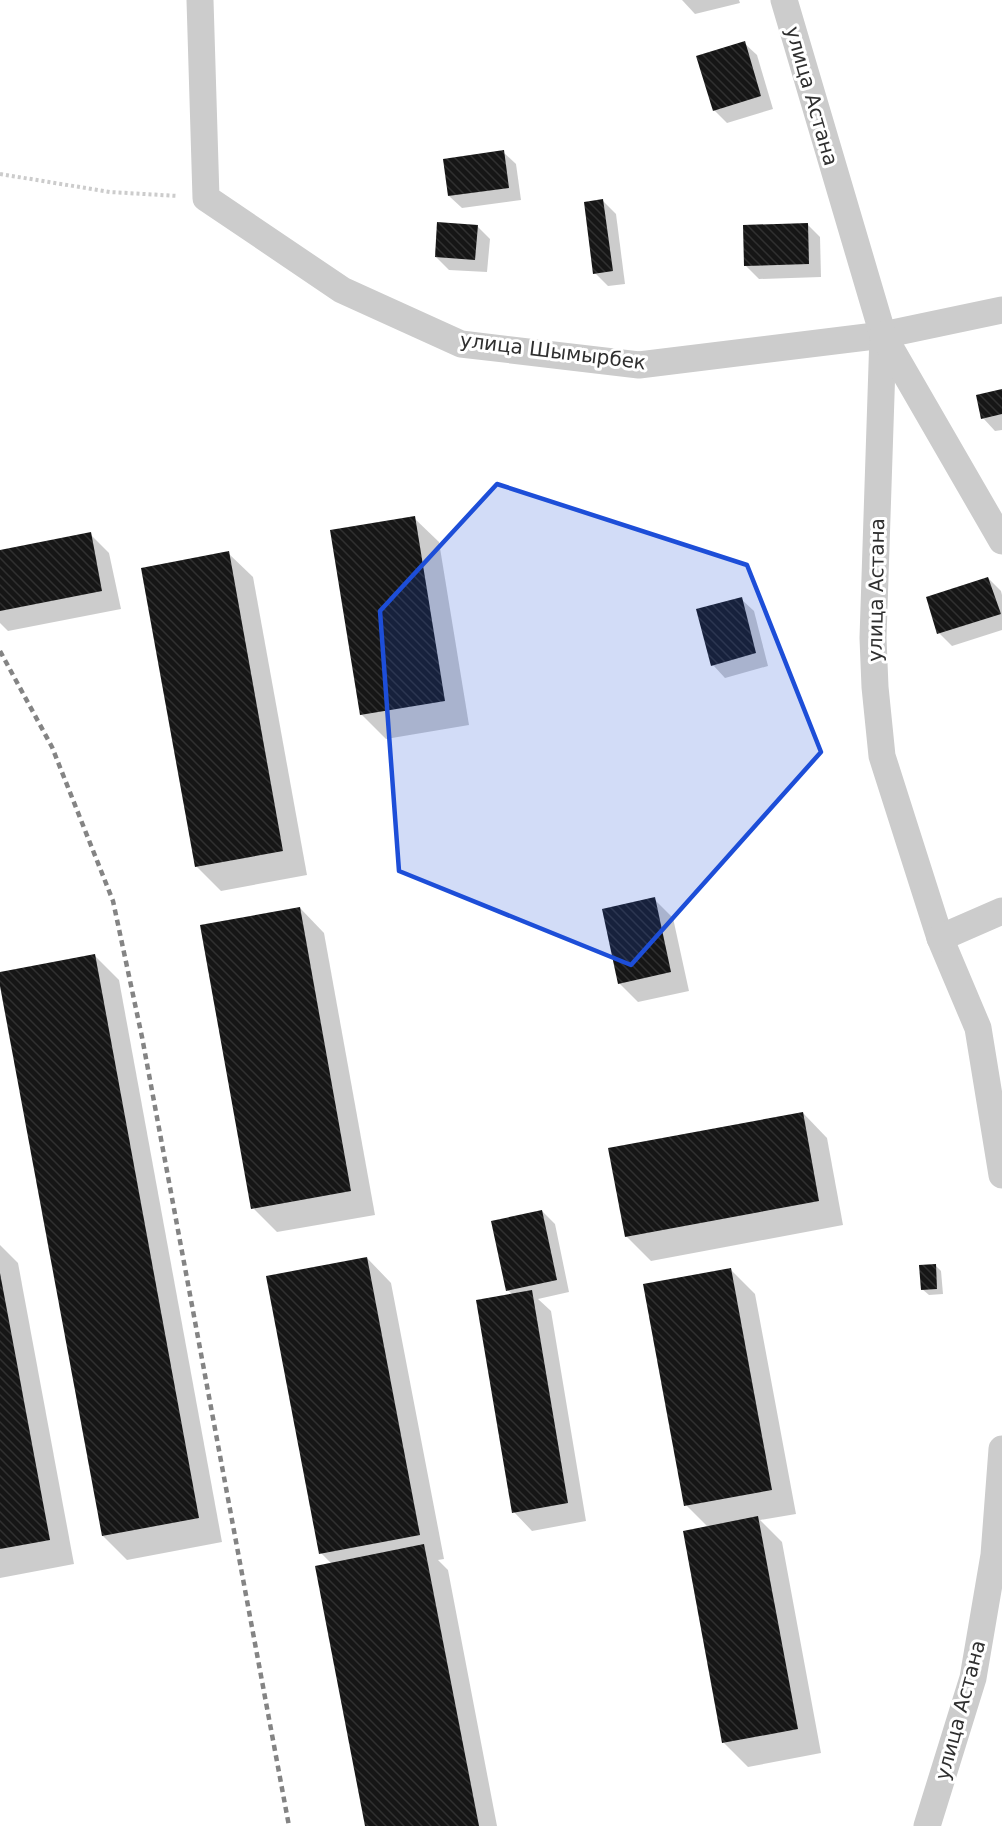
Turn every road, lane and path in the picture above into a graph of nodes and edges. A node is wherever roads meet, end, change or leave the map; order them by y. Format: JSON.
{"nodes":[{"id":1,"x":200,"y":0,"type":"edge"},
{"id":2,"x":784,"y":0,"type":"edge"},
{"id":3,"x":0,"y":174,"type":"edge"},
{"id":4,"x":206,"y":198,"type":"junction"},
{"id":5,"x":1002,"y":310,"type":"edge"},
{"id":6,"x":883,"y":335,"type":"junction"},
{"id":7,"x":1002,"y":541,"type":"edge"},
{"id":8,"x":1002,"y":911,"type":"edge"},
{"id":9,"x":940,"y":938,"type":"junction"},
{"id":10,"x":1002,"y":1175,"type":"edge"},
{"id":11,"x":1002,"y":1449,"type":"edge"},
{"id":12,"x":998,"y":1555,"type":"edge"},
{"id":13,"x":927,"y":1826,"type":"edge"}],
"edges":[{"from":1,"to":4,"type":"street"},
{"from":2,"to":6,"type":"street","name":"улица Астана"},
{"from":3,"to":4,"type":"path"},
{"from":4,"to":6,"type":"street","name":"улица Шымырбек"},
{"from":5,"to":6,"type":"street","name":"улица Шымырбек"},
{"from":6,"to":7,"type":"street"},
{"from":6,"to":9,"type":"street","name":"улица Астана"},
{"from":8,"to":9,"type":"street"},
{"from":9,"to":10,"type":"street","name":"улица Астана"},
{"from":11,"to":12,"type":"street","name":"улица Астана"},
{"from":12,"to":13,"type":"street","name":"улица Астана"}]}
